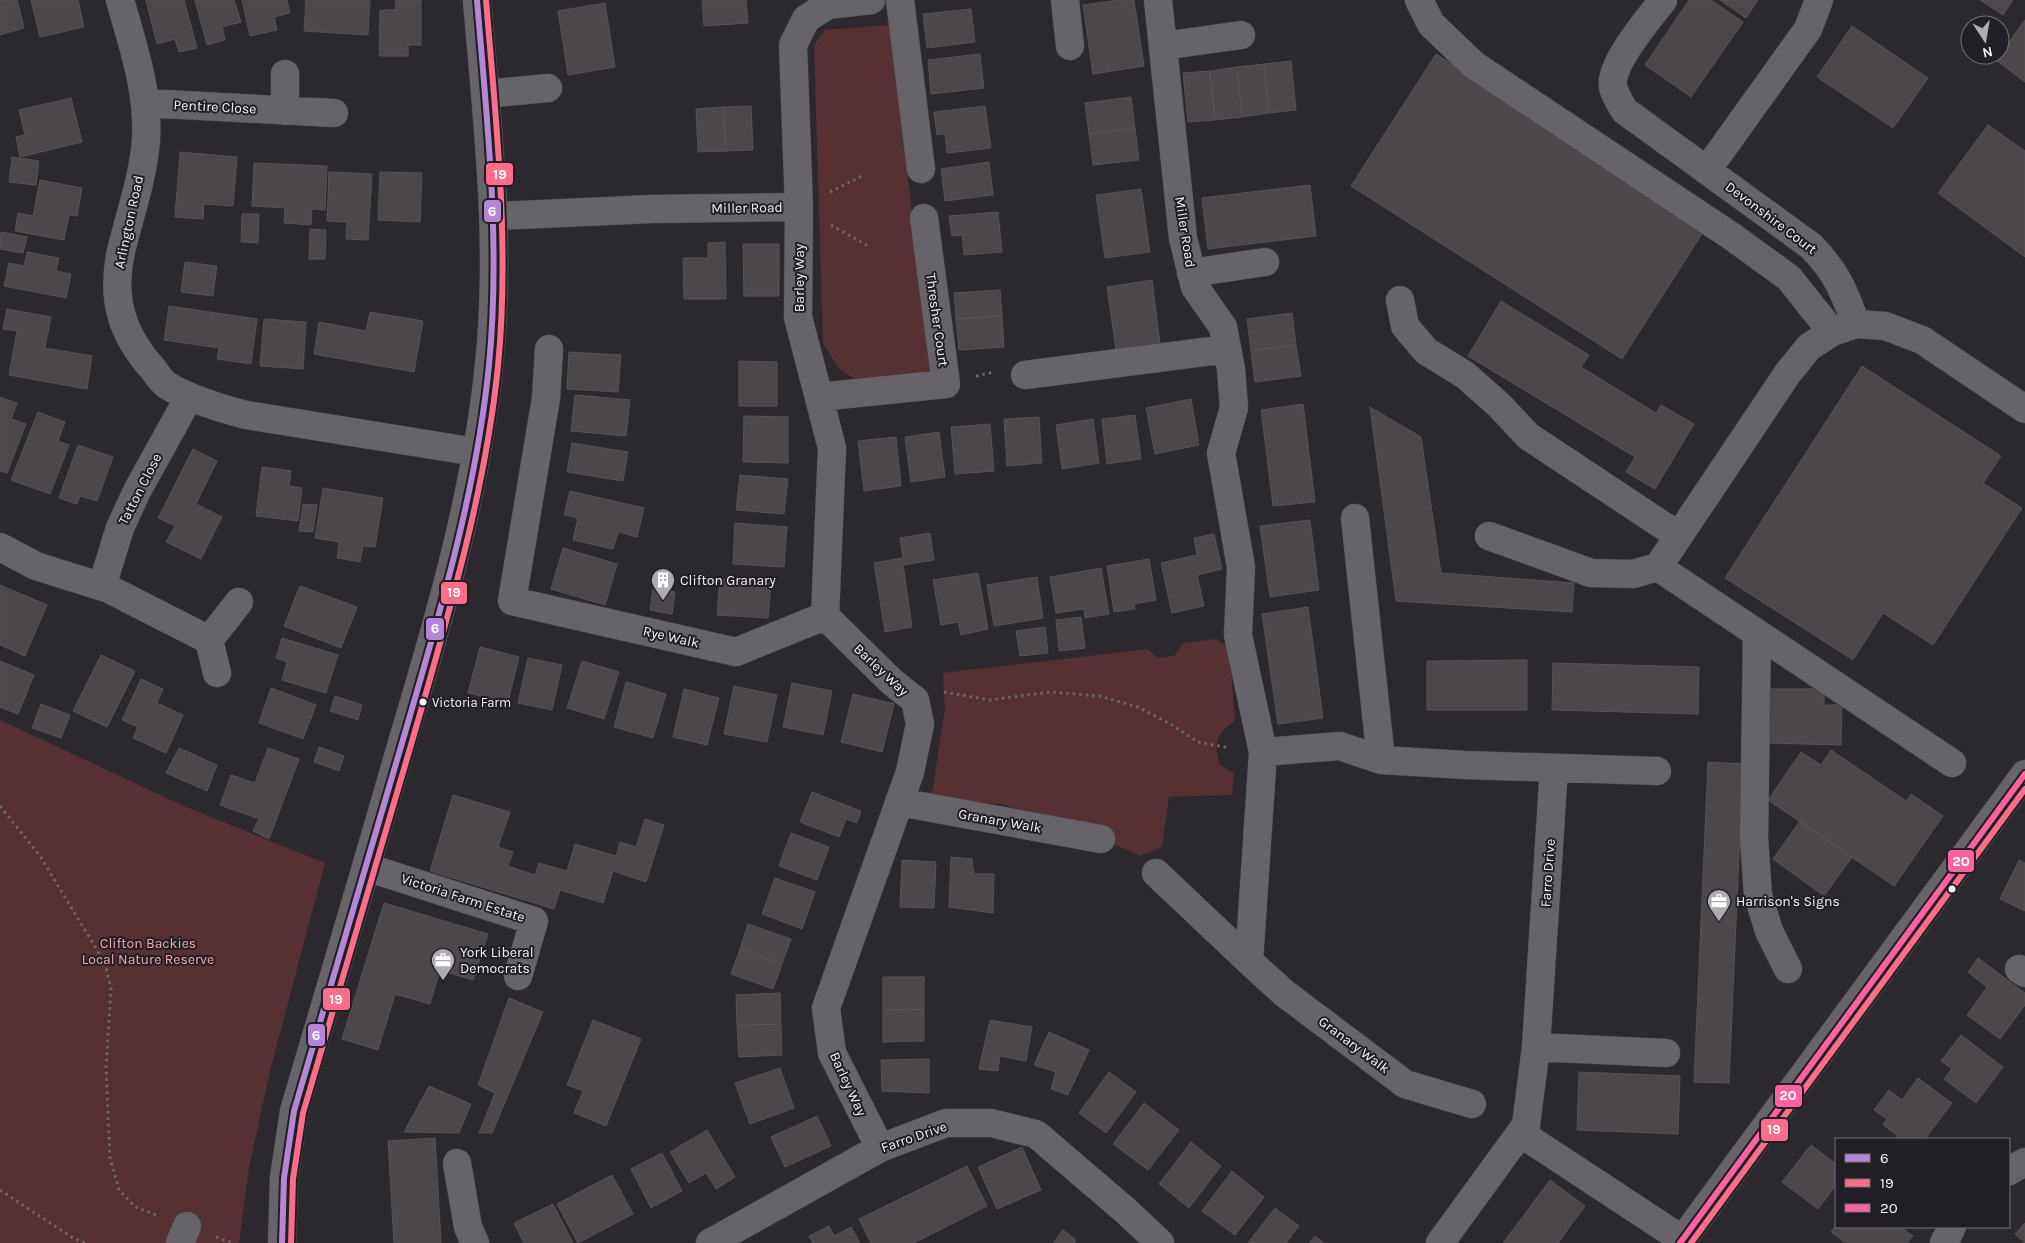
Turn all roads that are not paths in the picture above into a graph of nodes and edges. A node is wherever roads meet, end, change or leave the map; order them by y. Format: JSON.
{"nodes":[{"id":1,"x":120,"y":0,"type":"edge"},
{"id":2,"x":477,"y":0,"type":"edge"},
{"id":3,"x":871,"y":0,"type":"edge"},
{"id":4,"x":900,"y":0,"type":"edge"},
{"id":5,"x":1065,"y":0,"type":"edge"},
{"id":6,"x":1158,"y":0,"type":"edge"},
{"id":7,"x":1420,"y":0,"type":"edge"},
{"id":8,"x":1663,"y":0,"type":"edge"},
{"id":9,"x":1819,"y":0,"type":"edge"},
{"id":10,"x":805,"y":9,"type":"edge"},
{"id":11,"x":1242,"y":35,"type":"dead end"},
{"id":12,"x":1070,"y":46,"type":"dead end"},
{"id":13,"x":1163,"y":46,"type":"junction"},
{"id":14,"x":285,"y":74,"type":"dead end"},
{"id":15,"x":548,"y":88,"type":"dead end"},
{"id":16,"x":485,"y":94,"type":"junction"},
{"id":17,"x":145,"y":103,"type":"junction"},
{"id":18,"x":285,"y":111,"type":"junction"},
{"id":19,"x":334,"y":113,"type":"dead end"},
{"id":20,"x":921,"y":169,"type":"dead end"},
{"id":21,"x":1707,"y":170,"type":"junction"},
{"id":22,"x":799,"y":207,"type":"junction"},
{"id":23,"x":495,"y":216,"type":"junction"},
{"id":24,"x":924,"y":218,"type":"dead end"},
{"id":25,"x":1265,"y":262,"type":"dead end"},
{"id":26,"x":1191,"y":273,"type":"junction"},
{"id":27,"x":1400,"y":300,"type":"dead end"},
{"id":28,"x":1844,"y":328,"type":"junction"},
{"id":29,"x":549,"y":349,"type":"dead end"},
{"id":30,"x":1227,"y":349,"type":"junction"},
{"id":31,"x":1025,"y":375,"type":"road end"},
{"id":32,"x":189,"y":397,"type":"junction"},
{"id":33,"x":819,"y":397,"type":"junction"},
{"id":34,"x":2025,"y":409,"type":"edge"},
{"id":35,"x":476,"y":452,"type":"junction"},
{"id":36,"x":1355,"y":518,"type":"dead end"},
{"id":37,"x":1489,"y":536,"type":"dead end"},
{"id":38,"x":1679,"y":536,"type":"junction"},
{"id":39,"x":0,"y":547,"type":"edge"},
{"id":40,"x":1658,"y":567,"type":"junction"},
{"id":41,"x":102,"y":586,"type":"junction"},
{"id":42,"x":239,"y":602,"type":"dead end"},
{"id":43,"x":825,"y":616,"type":"junction"},
{"id":44,"x":1757,"y":633,"type":"junction"},
{"id":45,"x":209,"y":640,"type":"junction"},
{"id":46,"x":217,"y":673,"type":"dead end"},
{"id":47,"x":1263,"y":752,"type":"junction"},
{"id":48,"x":1381,"y":760,"type":"junction"},
{"id":49,"x":1952,"y":763,"type":"dead end"},
{"id":50,"x":1554,"y":768,"type":"junction"},
{"id":51,"x":1657,"y":772,"type":"dead end"},
{"id":52,"x":2025,"y":774,"type":"edge"},
{"id":53,"x":899,"y":802,"type":"junction"},
{"id":54,"x":1101,"y":839,"type":"dead end"},
{"id":55,"x":366,"y":867,"type":"junction"},
{"id":56,"x":1156,"y":873,"type":"dead end"},
{"id":57,"x":1249,"y":961,"type":"junction"},
{"id":58,"x":1788,"y":969,"type":"dead end"},
{"id":59,"x":518,"y":976,"type":"dead end"},
{"id":60,"x":1536,"y":1048,"type":"junction"},
{"id":61,"x":1666,"y":1053,"type":"dead end"},
{"id":62,"x":1472,"y":1104,"type":"dead end"},
{"id":63,"x":1520,"y":1132,"type":"junction"},
{"id":64,"x":880,"y":1148,"type":"junction"},
{"id":65,"x":2025,"y":1162,"type":"edge"},
{"id":66,"x":457,"y":1163,"type":"dead end"},
{"id":67,"x":2010,"y":1170,"type":"edge"},
{"id":68,"x":1952,"y":1228,"type":"edge"},
{"id":69,"x":1681,"y":1241,"type":"edge"},
{"id":70,"x":282,"y":1243,"type":"edge"},
{"id":71,"x":475,"y":1243,"type":"edge"},
{"id":72,"x":710,"y":1243,"type":"edge"},
{"id":73,"x":1160,"y":1243,"type":"edge"},
{"id":74,"x":1440,"y":1243,"type":"edge"},
{"id":75,"x":1944,"y":1243,"type":"edge"}],
"edges":[{"from":1,"to":17,"type":"street","name":"Arlington Road"},
{"from":2,"to":16,"type":"street"},
{"from":3,"to":10,"type":"street","name":"Miller Road"},
{"from":4,"to":20,"type":"street"},
{"from":5,"to":12,"type":"street"},
{"from":6,"to":13,"type":"street","name":"Miller Road"},
{"from":7,"to":28,"type":"street"},
{"from":8,"to":21,"type":"street","name":"Devonshire Court"},
{"from":9,"to":21,"type":"street"},
{"from":10,"to":22,"type":"street","name":"Miller Road"},
{"from":11,"to":13,"type":"street"},
{"from":13,"to":26,"type":"street","name":"Miller Road"},
{"from":14,"to":18,"type":"street"},
{"from":15,"to":16,"type":"street"},
{"from":16,"to":23,"type":"street"},
{"from":17,"to":18,"type":"street","name":"Pentire Close"},
{"from":17,"to":32,"type":"street","name":"Arlington Road"},
{"from":18,"to":19,"type":"street","name":"Pentire Close"},
{"from":21,"to":28,"type":"street","name":"Devonshire Court"},
{"from":22,"to":23,"type":"street","name":"Miller Road"},
{"from":22,"to":33,"type":"street","name":"Barley Way"},
{"from":23,"to":35,"type":"street"},
{"from":24,"to":33,"type":"street","name":"Thresher Court"},
{"from":25,"to":26,"type":"street"},
{"from":26,"to":30,"type":"street","name":"Miller Road"},
{"from":27,"to":38,"type":"street"},
{"from":28,"to":34,"type":"street"},
{"from":28,"to":38,"type":"street"},
{"from":29,"to":43,"type":"street","name":"Rye Walk"},
{"from":30,"to":31,"type":"street"},
{"from":30,"to":47,"type":"street","name":"Miller Road"},
{"from":32,"to":35,"type":"street","name":"Arlington Road"},
{"from":32,"to":41,"type":"street","name":"Tatton Close"},
{"from":33,"to":43,"type":"street","name":"Barley Way"},
{"from":35,"to":55,"type":"street"},
{"from":36,"to":48,"type":"street"},
{"from":37,"to":40,"type":"street"},
{"from":38,"to":40,"type":"street"},
{"from":39,"to":41,"type":"street"},
{"from":40,"to":44,"type":"street"},
{"from":41,"to":45,"type":"street"},
{"from":42,"to":45,"type":"street"},
{"from":43,"to":53,"type":"street","name":"Barley Way"},
{"from":44,"to":49,"type":"street"},
{"from":44,"to":58,"type":"street"},
{"from":45,"to":46,"type":"street"},
{"from":47,"to":48,"type":"street"},
{"from":47,"to":57,"type":"street"},
{"from":48,"to":50,"type":"street"},
{"from":50,"to":51,"type":"street"},
{"from":50,"to":60,"type":"street","name":"Farro Drive"},
{"from":52,"to":69,"type":"street"},
{"from":53,"to":54,"type":"street","name":"Granary Walk"},
{"from":53,"to":64,"type":"street","name":"Barley Way"},
{"from":55,"to":59,"type":"street","name":"Victoria Farm Estate"},
{"from":55,"to":70,"type":"street"},
{"from":56,"to":57,"type":"street","name":"Granary Walk"},
{"from":57,"to":62,"type":"street","name":"Granary Walk"},
{"from":60,"to":61,"type":"street"},
{"from":60,"to":63,"type":"street","name":"Farro Drive"},
{"from":63,"to":69,"type":"street"},
{"from":63,"to":74,"type":"street","name":"Farro Drive"},
{"from":64,"to":72,"type":"street","name":"Farro Drive"},
{"from":64,"to":73,"type":"street","name":"Farro Drive"},
{"from":65,"to":67,"type":"street"},
{"from":66,"to":71,"type":"street"},
{"from":68,"to":75,"type":"street"}]}
